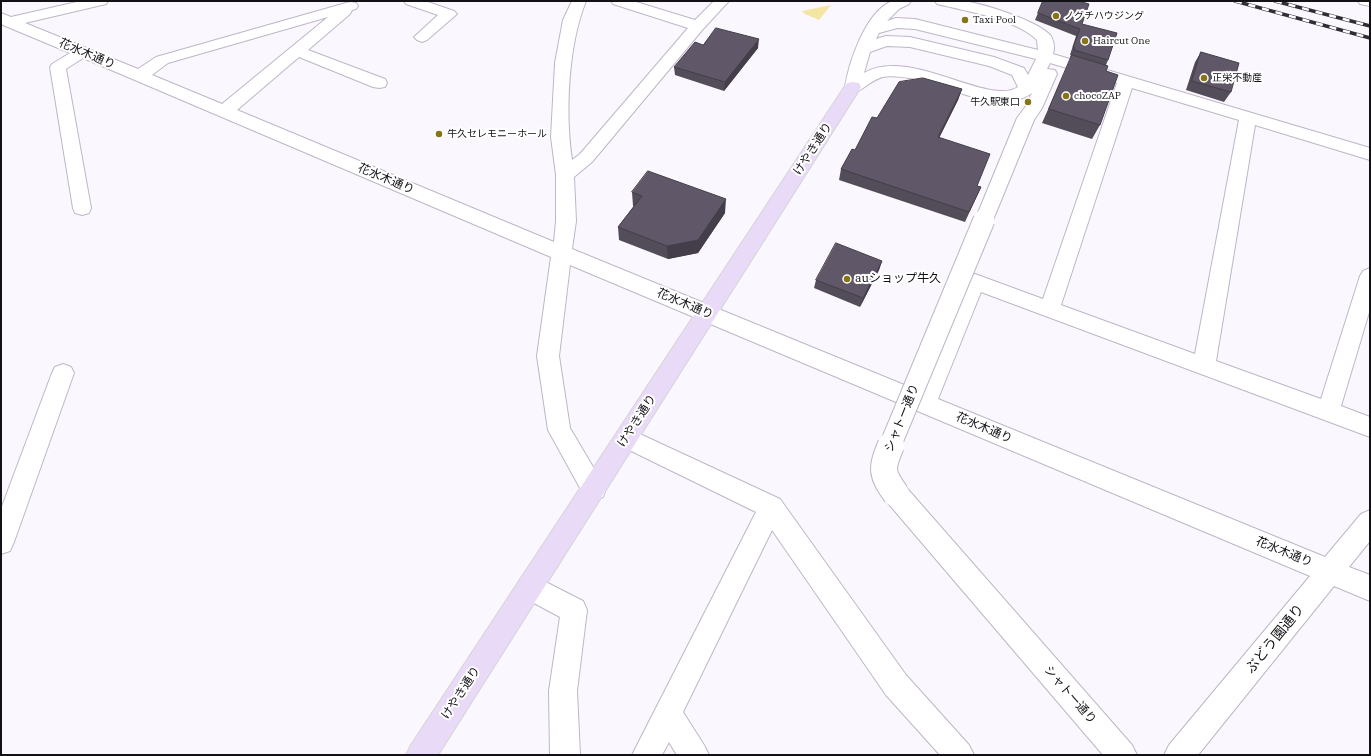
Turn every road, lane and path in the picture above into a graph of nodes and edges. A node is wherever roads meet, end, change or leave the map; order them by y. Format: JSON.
{"nodes":[{"id":1,"x":101,"y":1,"type":"edge"},
{"id":2,"x":411,"y":1,"type":"edge"},
{"id":3,"x":578,"y":1,"type":"edge"},
{"id":4,"x":722,"y":1,"type":"edge"},
{"id":5,"x":904,"y":1,"type":"edge"},
{"id":6,"x":942,"y":1,"type":"edge"},
{"id":7,"x":1364,"y":1,"type":"edge"},
{"id":8,"x":625,"y":2,"type":"edge"},
{"id":9,"x":1370,"y":2,"type":"edge"},
{"id":10,"x":354,"y":3,"type":"edge"},
{"id":11,"x":4,"y":21,"type":"edge"},
{"id":12,"x":698,"y":26,"type":"junction"},
{"id":13,"x":874,"y":30,"type":"junction"},
{"id":14,"x":422,"y":37,"type":"dead end"},
{"id":15,"x":863,"y":50,"type":"junction"},
{"id":16,"x":297,"y":51,"type":"junction"},
{"id":17,"x":82,"y":52,"type":"junction"},
{"id":18,"x":1054,"y":55,"type":"junction"},
{"id":19,"x":918,"y":75,"type":"junction"},
{"id":20,"x":140,"y":76,"type":"junction"},
{"id":21,"x":1126,"y":81,"type":"junction"},
{"id":22,"x":379,"y":83,"type":"dead end"},
{"id":23,"x":853,"y":87,"type":"junction"},
{"id":24,"x":1027,"y":89,"type":"junction"},
{"id":25,"x":225,"y":112,"type":"junction"},
{"id":26,"x":1248,"y":118,"type":"junction"},
{"id":27,"x":1370,"y":154,"type":"edge"},
{"id":28,"x":565,"y":175,"type":"junction"},
{"id":29,"x":82,"y":208,"type":"dead end"},
{"id":30,"x":562,"y":253,"type":"junction"},
{"id":31,"x":1370,"y":276,"type":"edge"},
{"id":32,"x":1050,"y":308,"type":"junction"},
{"id":33,"x":707,"y":314,"type":"junction"},
{"id":34,"x":1204,"y":365,"type":"junction"},
{"id":35,"x":63,"y":373,"type":"dead end"},
{"id":36,"x":926,"y":404,"type":"junction"},
{"id":37,"x":1328,"y":411,"type":"junction"},
{"id":38,"x":1370,"y":427,"type":"edge"},
{"id":39,"x":627,"y":438,"type":"junction"},
{"id":40,"x":594,"y":489,"type":"junction"},
{"id":41,"x":771,"y":507,"type":"junction"},
{"id":42,"x":1370,"y":522,"type":"edge"},
{"id":43,"x":1,"y":542,"type":"edge"},
{"id":44,"x":1330,"y":571,"type":"junction"},
{"id":45,"x":530,"y":587,"type":"junction"},
{"id":46,"x":1370,"y":588,"type":"edge"},
{"id":47,"x":668,"y":714,"type":"junction"},
{"id":48,"x":421,"y":755,"type":"edge"},
{"id":49,"x":565,"y":755,"type":"edge"},
{"id":50,"x":647,"y":755,"type":"edge"},
{"id":51,"x":694,"y":755,"type":"edge"},
{"id":52,"x":959,"y":755,"type":"edge"},
{"id":53,"x":1122,"y":755,"type":"edge"},
{"id":54,"x":1179,"y":755,"type":"edge"}],
"edges":[{"from":1,"to":11,"type":"street"},
{"from":2,"to":14,"type":"street"},
{"from":3,"to":28,"type":"street"},
{"from":4,"to":12,"type":"street"},
{"from":5,"to":13,"type":"street"},
{"from":6,"to":18,"type":"street"},
{"from":7,"to":9,"type":"street"},
{"from":8,"to":12,"type":"street"},
{"from":10,"to":16,"type":"street"},
{"from":10,"to":20,"type":"street"},
{"from":11,"to":17,"type":"street","name":"花水木通り"},
{"from":12,"to":28,"type":"street"},
{"from":13,"to":15,"type":"street"},
{"from":13,"to":18,"type":"street"},
{"from":15,"to":19,"type":"street"},
{"from":15,"to":23,"type":"street"},
{"from":15,"to":24,"type":"street"},
{"from":16,"to":22,"type":"street"},
{"from":16,"to":25,"type":"street"},
{"from":17,"to":20,"type":"street","name":"花水木通り"},
{"from":17,"to":29,"type":"street"},
{"from":18,"to":21,"type":"street"},
{"from":18,"to":24,"type":"street"},
{"from":18,"to":53,"type":"street","name":"シャトー通り","bridge":true},
{"from":19,"to":23,"type":"street"},
{"from":19,"to":24,"type":"street"},
{"from":20,"to":25,"type":"street","name":"花水木通り"},
{"from":21,"to":26,"type":"street"},
{"from":21,"to":32,"type":"street"},
{"from":23,"to":33,"type":"main road","name":"けやき通り"},
{"from":25,"to":30,"type":"street","name":"花水木通り"},
{"from":26,"to":27,"type":"street"},
{"from":26,"to":34,"type":"street"},
{"from":28,"to":30,"type":"street"},
{"from":30,"to":33,"type":"street","name":"花水木通り"},
{"from":30,"to":40,"type":"street"},
{"from":31,"to":37,"type":"street"},
{"from":32,"to":34,"type":"street"},
{"from":32,"to":36,"type":"street"},
{"from":33,"to":36,"type":"street","name":"花水木通り"},
{"from":33,"to":39,"type":"main road","name":"けやき通り"},
{"from":34,"to":37,"type":"street"},
{"from":35,"to":43,"type":"street"},
{"from":36,"to":44,"type":"street","name":"花水木通り"},
{"from":37,"to":38,"type":"street"},
{"from":39,"to":40,"type":"main road","name":"けやき通り"},
{"from":39,"to":41,"type":"street"},
{"from":40,"to":45,"type":"main road","name":"けやき通り"},
{"from":41,"to":47,"type":"street"},
{"from":41,"to":52,"type":"street"},
{"from":42,"to":44,"type":"street","name":"ぶどう園通り"},
{"from":44,"to":46,"type":"street","name":"花水木通り"},
{"from":44,"to":54,"type":"street","name":"ぶどう園通り"},
{"from":45,"to":48,"type":"main road","name":"けやき通り"},
{"from":45,"to":49,"type":"street"},
{"from":47,"to":50,"type":"street"},
{"from":47,"to":51,"type":"street"}]}
